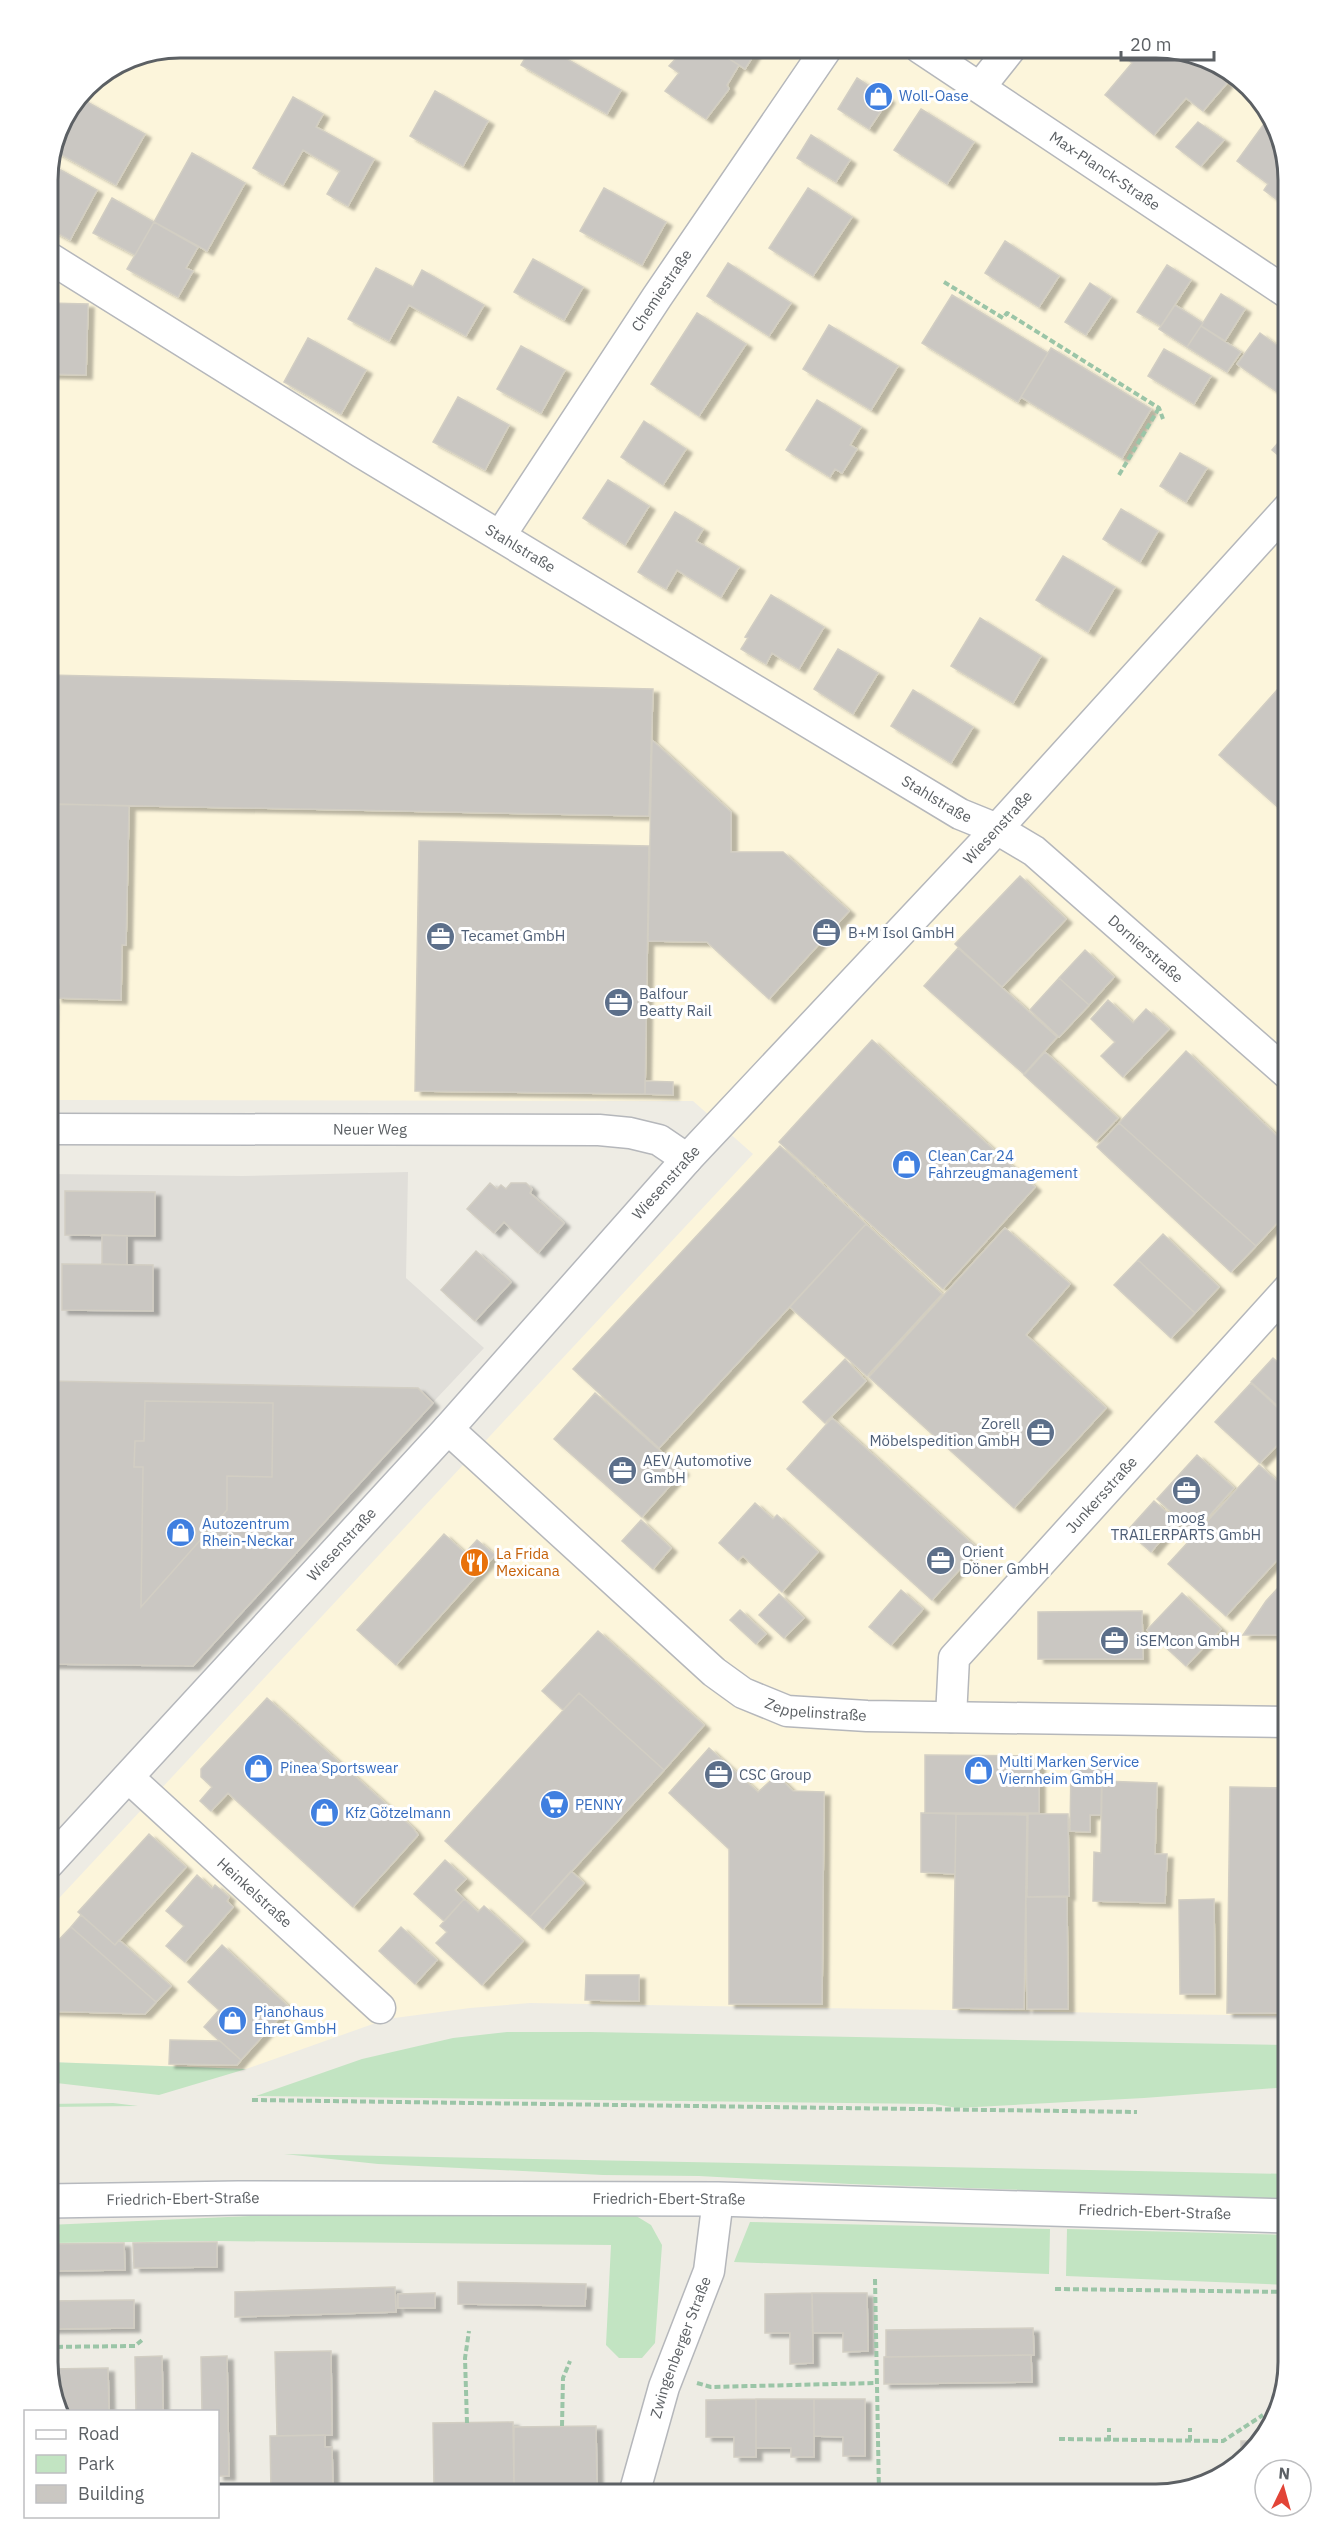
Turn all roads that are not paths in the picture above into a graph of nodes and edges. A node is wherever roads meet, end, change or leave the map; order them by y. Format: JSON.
{"nodes":[{"id":1,"x":819,"y":59,"type":"edge"},
{"id":2,"x":938,"y":59,"type":"edge"},
{"id":3,"x":1002,"y":59,"type":"edge"},
{"id":4,"x":980,"y":87,"type":"junction"},
{"id":5,"x":59,"y":264,"type":"edge"},
{"id":6,"x":1278,"y":287,"type":"edge"},
{"id":7,"x":1278,"y":519,"type":"edge"},
{"id":8,"x":500,"y":536,"type":"junction"},
{"id":9,"x":997,"y":829,"type":"junction"},
{"id":10,"x":1278,"y":1065,"type":"edge"},
{"id":11,"x":59,"y":1129,"type":"edge"},
{"id":12,"x":687,"y":1159,"type":"junction"},
{"id":13,"x":1278,"y":1300,"type":"edge"},
{"id":14,"x":448,"y":1429,"type":"junction"},
{"id":15,"x":951,"y":1718,"type":"junction"},
{"id":16,"x":1278,"y":1722,"type":"edge"},
{"id":17,"x":129,"y":1778,"type":"junction"},
{"id":18,"x":58,"y":1853,"type":"edge"},
{"id":19,"x":380,"y":2008,"type":"dead end"},
{"id":20,"x":718,"y":2199,"type":"junction"},
{"id":21,"x":58,"y":2201,"type":"edge"},
{"id":22,"x":1278,"y":2216,"type":"edge"},
{"id":23,"x":637,"y":2483,"type":"edge"}],
"edges":[{"from":1,"to":8,"type":"street","name":"Chemiestraße"},
{"from":2,"to":4,"type":"street","name":"Max-Planck-Straße"},
{"from":3,"to":4,"type":"street"},
{"from":4,"to":6,"type":"street","name":"Max-Planck-Straße"},
{"from":5,"to":8,"type":"street","name":"Stahlstraße"},
{"from":7,"to":9,"type":"street","name":"Wiesenstraße"},
{"from":8,"to":9,"type":"street","name":"Stahlstraße"},
{"from":9,"to":10,"type":"street","name":"Dornierstraße"},
{"from":9,"to":12,"type":"street","name":"Wiesenstraße"},
{"from":11,"to":12,"type":"street","name":"Neuer Weg"},
{"from":12,"to":14,"type":"street","name":"Wiesenstraße"},
{"from":13,"to":15,"type":"street","name":"Junkersstraße"},
{"from":14,"to":15,"type":"street","name":"Zeppelinstraße"},
{"from":14,"to":17,"type":"street","name":"Wiesenstraße"},
{"from":15,"to":16,"type":"street","name":"Zeppelinstraße"},
{"from":17,"to":18,"type":"street","name":"Wiesenstraße"},
{"from":17,"to":19,"type":"street","name":"Heinkelstraße"},
{"from":20,"to":21,"type":"street","name":"Friedrich-Ebert-Straße"},
{"from":20,"to":22,"type":"street","name":"Friedrich-Ebert-Straße"},
{"from":20,"to":23,"type":"street","name":"Zwingenberger Straße"}]}
